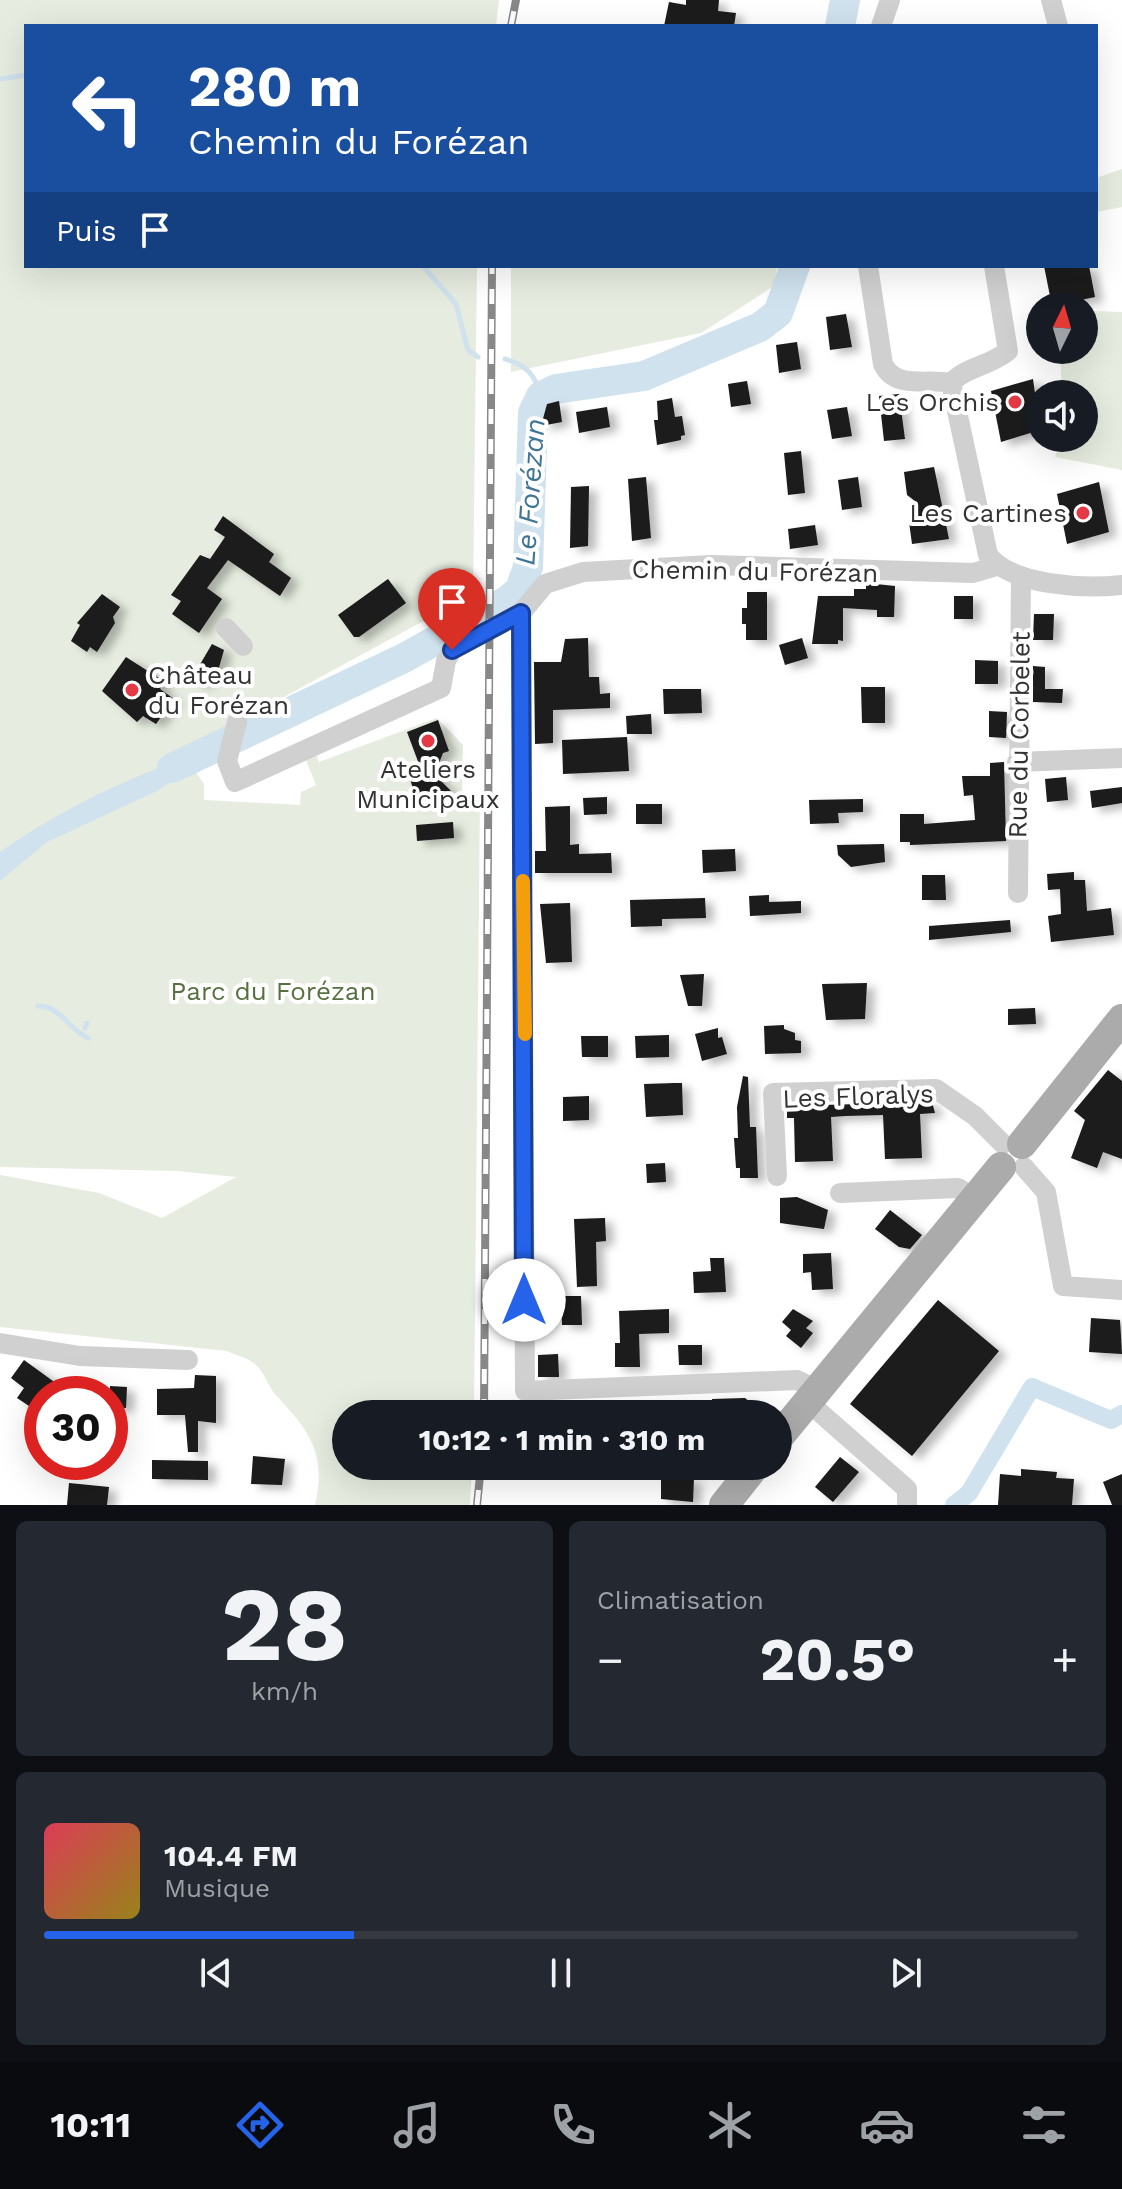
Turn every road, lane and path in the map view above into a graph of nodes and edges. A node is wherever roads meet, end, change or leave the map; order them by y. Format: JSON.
{"nodes":[{"id":1,"x":890,"y":0,"type":"edge"},
{"id":2,"x":1051,"y":0,"type":"edge"},
{"id":3,"x":882,"y":24,"type":"edge"},
{"id":4,"x":1057,"y":24,"type":"edge"},
{"id":5,"x":868,"y":268,"type":"edge"},
{"id":6,"x":994,"y":268,"type":"edge"},
{"id":7,"x":951,"y":383,"type":"junction"},
{"id":8,"x":997,"y":566,"type":"junction"},
{"id":9,"x":1021,"y":577,"type":"junction"},
{"id":10,"x":1122,"y":585,"type":"edge"},
{"id":11,"x":521,"y":613,"type":"junction"},
{"id":12,"x":226,"y":628,"type":"dead end"},
{"id":13,"x":243,"y":646,"type":"dead end"},
{"id":14,"x":237,"y":722,"type":"dead end"},
{"id":15,"x":1122,"y":758,"type":"edge"},
{"id":16,"x":1017,"y":762,"type":"junction"},
{"id":17,"x":1018,"y":893,"type":"dead end"},
{"id":18,"x":1122,"y":1019,"type":"edge"},
{"id":19,"x":1012,"y":1155,"type":"junction"},
{"id":20,"x":777,"y":1176,"type":"dead end"},
{"id":21,"x":840,"y":1193,"type":"dead end"},
{"id":22,"x":975,"y":1199,"type":"junction"},
{"id":23,"x":1122,"y":1290,"type":"edge"},
{"id":24,"x":0,"y":1343,"type":"edge"},
{"id":25,"x":188,"y":1360,"type":"dead end"},
{"id":26,"x":812,"y":1396,"type":"junction"},
{"id":27,"x":792,"y":1421,"type":"edge"},
{"id":28,"x":744,"y":1480,"type":"edge"},
{"id":29,"x":724,"y":1505,"type":"edge"},
{"id":30,"x":907,"y":1505,"type":"edge"}],
"edges":[{"from":1,"to":3,"type":"street"},
{"from":2,"to":4,"type":"street"},
{"from":5,"to":7,"type":"street"},
{"from":6,"to":7,"type":"street"},
{"from":7,"to":8,"type":"street"},
{"from":8,"to":9,"type":"street"},
{"from":8,"to":11,"type":"street","name":"Chemin du Forézan"},
{"from":9,"to":10,"type":"street"},
{"from":9,"to":16,"type":"street","name":"Rue du Corbelet"},
{"from":11,"to":14,"type":"street","name":"Chemin du Forézan"},
{"from":11,"to":26,"type":"street"},
{"from":12,"to":13,"type":"street"},
{"from":15,"to":16,"type":"street"},
{"from":16,"to":17,"type":"street","name":"Rue du Corbelet"},
{"from":18,"to":19,"type":"main road"},
{"from":19,"to":20,"type":"street","name":"Les Floralys"},
{"from":19,"to":22,"type":"main road"},
{"from":19,"to":23,"type":"street"},
{"from":21,"to":22,"type":"street"},
{"from":22,"to":26,"type":"main road"},
{"from":24,"to":25,"type":"street"},
{"from":26,"to":27,"type":"main road"},
{"from":26,"to":30,"type":"street"},
{"from":28,"to":29,"type":"main road"}]}
